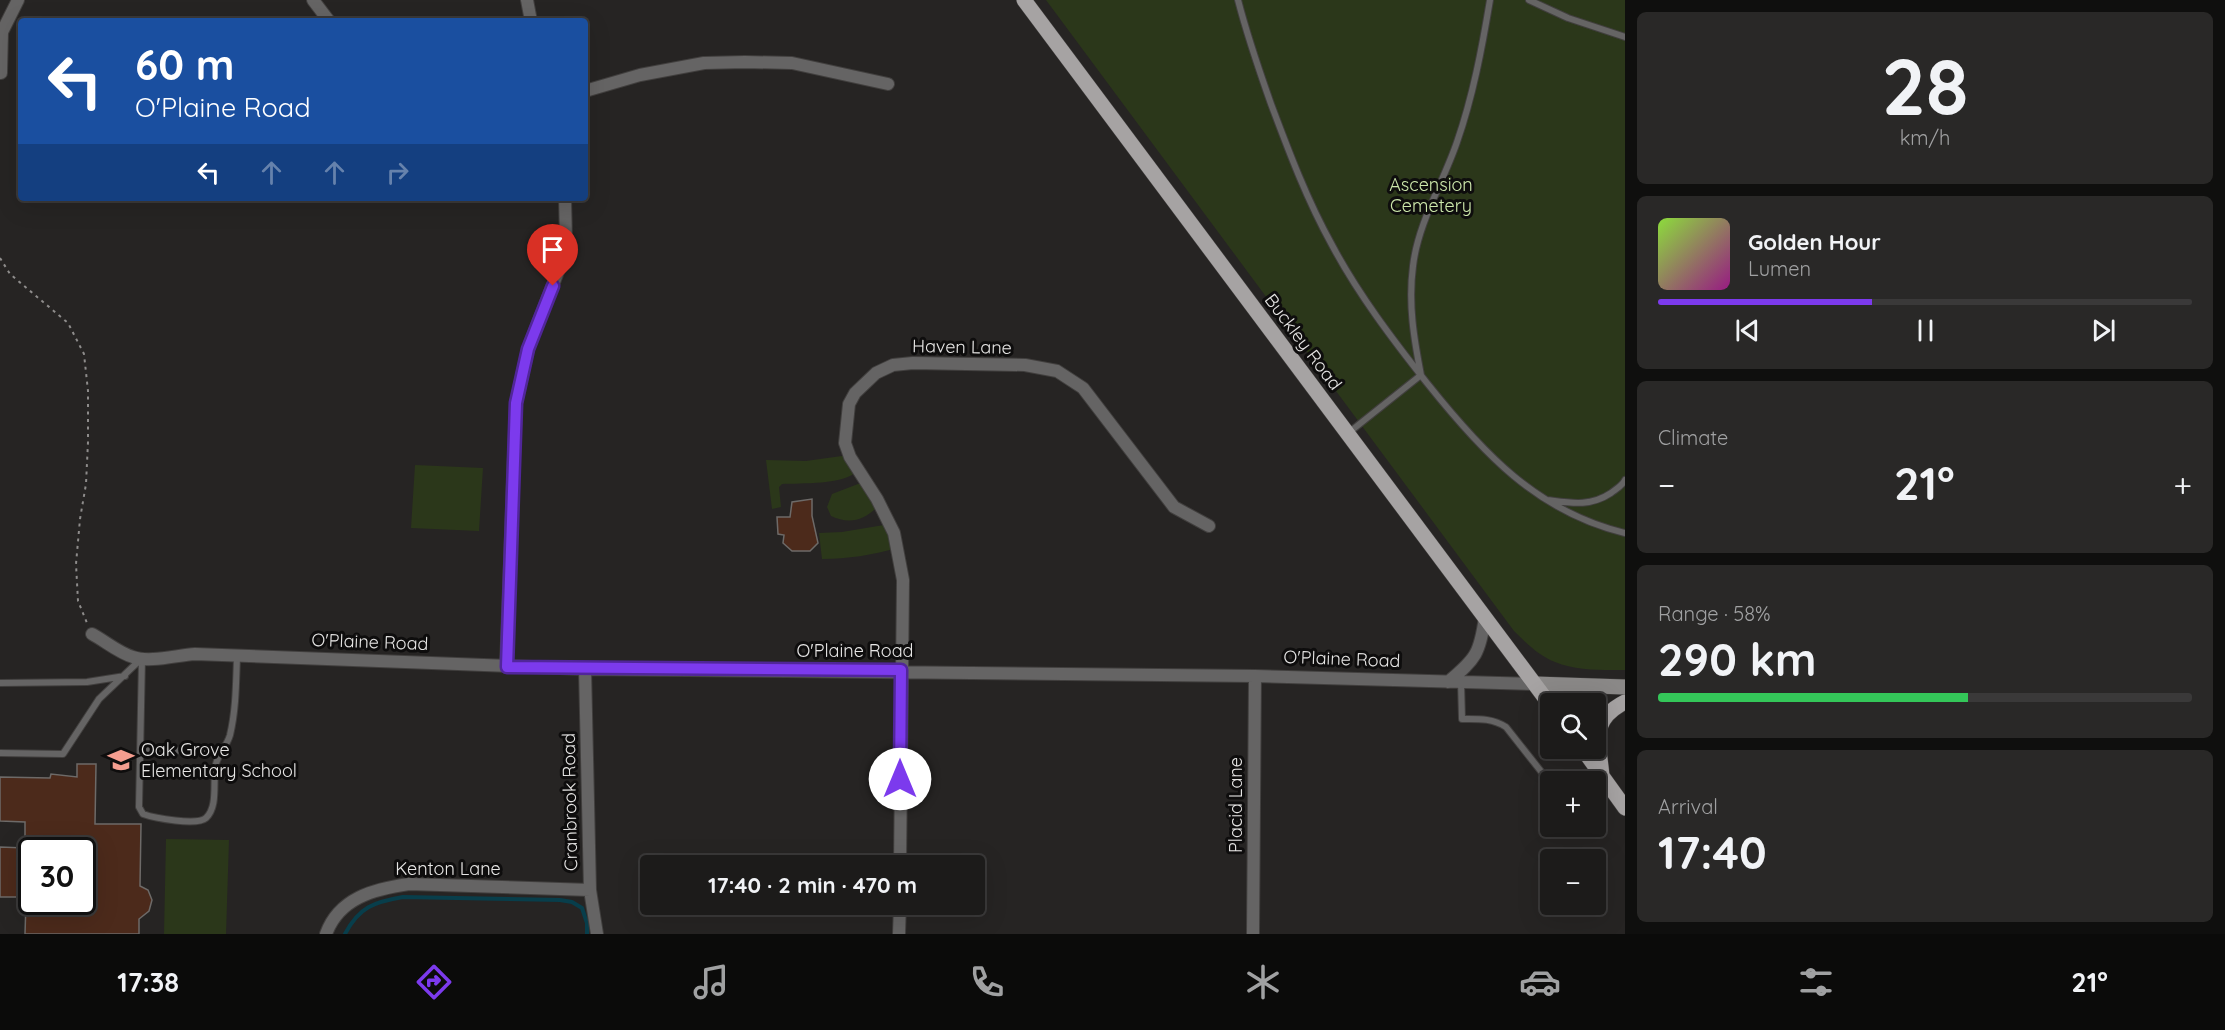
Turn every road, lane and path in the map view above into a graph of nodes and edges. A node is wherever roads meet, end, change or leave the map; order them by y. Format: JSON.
{"nodes":[{"id":1,"x":18,"y":0,"type":"edge"},
{"id":2,"x":313,"y":0,"type":"edge"},
{"id":3,"x":527,"y":0,"type":"edge"},
{"id":4,"x":1024,"y":0,"type":"edge"},
{"id":5,"x":1238,"y":0,"type":"edge"},
{"id":6,"x":1490,"y":0,"type":"edge"},
{"id":7,"x":1529,"y":0,"type":"edge"},
{"id":8,"x":326,"y":18,"type":"edge"},
{"id":9,"x":530,"y":18,"type":"edge"},
{"id":10,"x":1625,"y":37,"type":"edge"},
{"id":11,"x":1,"y":73,"type":"edge"},
{"id":12,"x":888,"y":84,"type":"dead end"},
{"id":13,"x":588,"y":90,"type":"edge"},
{"id":14,"x":565,"y":201,"type":"edge"},
{"id":15,"x":0,"y":258,"type":"edge"},
{"id":16,"x":1421,"y":375,"type":"junction"},
{"id":17,"x":1347,"y":434,"type":"junction"},
{"id":18,"x":1625,"y":480,"type":"edge"},
{"id":19,"x":1545,"y":500,"type":"junction"},
{"id":20,"x":1209,"y":526,"type":"dead end"},
{"id":21,"x":1625,"y":533,"type":"edge"},
{"id":22,"x":1485,"y":617,"type":"junction"},
{"id":23,"x":92,"y":634,"type":"joint"},
{"id":24,"x":237,"y":657,"type":"junction"},
{"id":25,"x":142,"y":658,"type":"junction"},
{"id":26,"x":507,"y":667,"type":"junction"},
{"id":27,"x":585,"y":669,"type":"junction"},
{"id":28,"x":901,"y":670,"type":"junction"},
{"id":29,"x":126,"y":675,"type":"junction"},
{"id":30,"x":1255,"y":676,"type":"junction"},
{"id":31,"x":1448,"y":682,"type":"junction"},
{"id":32,"x":1461,"y":682,"type":"junction"},
{"id":33,"x":0,"y":683,"type":"edge"},
{"id":34,"x":1535,"y":684,"type":"junction"},
{"id":35,"x":1625,"y":687,"type":"edge"},
{"id":36,"x":1542,"y":693,"type":"edge"},
{"id":37,"x":1625,"y":702,"type":"edge"},
{"id":38,"x":141,"y":749,"type":"junction"},
{"id":39,"x":222,"y":752,"type":"junction"},
{"id":40,"x":0,"y":753,"type":"edge"},
{"id":41,"x":1541,"y":771,"type":"edge"},
{"id":42,"x":1602,"y":771,"type":"edge"},
{"id":43,"x":1606,"y":782,"type":"edge"},
{"id":44,"x":1625,"y":808,"type":"edge"},
{"id":45,"x":900,"y":855,"type":"edge"},
{"id":46,"x":590,"y":890,"type":"junction"},
{"id":47,"x":900,"y":915,"type":"edge"},
{"id":48,"x":326,"y":934,"type":"edge"},
{"id":49,"x":597,"y":934,"type":"edge"},
{"id":50,"x":899,"y":934,"type":"edge"},
{"id":51,"x":1253,"y":934,"type":"edge"}],
"edges":[{"from":1,"to":11,"type":"street"},
{"from":2,"to":8,"type":"street"},
{"from":3,"to":9,"type":"street"},
{"from":4,"to":17,"type":"main road","name":"Buckley Road"},
{"from":5,"to":16,"type":"lane"},
{"from":6,"to":16,"type":"lane"},
{"from":7,"to":10,"type":"lane"},
{"from":12,"to":13,"type":"street"},
{"from":14,"to":26,"type":"street"},
{"from":15,"to":23,"type":"path"},
{"from":16,"to":17,"type":"lane"},
{"from":16,"to":19,"type":"lane"},
{"from":17,"to":22,"type":"main road","name":"Buckley Road"},
{"from":18,"to":19,"type":"lane"},
{"from":19,"to":21,"type":"lane"},
{"from":20,"to":28,"type":"street","name":"Haven Lane"},
{"from":22,"to":31,"type":"street"},
{"from":22,"to":34,"type":"main road","name":"Buckley Road"},
{"from":23,"to":25,"type":"street","name":"O'Plaine Road"},
{"from":24,"to":25,"type":"street","name":"O'Plaine Road"},
{"from":24,"to":26,"type":"street","name":"O'Plaine Road"},
{"from":24,"to":39,"type":"lane"},
{"from":25,"to":29,"type":"lane"},
{"from":25,"to":38,"type":"lane"},
{"from":26,"to":27,"type":"street","name":"O'Plaine Road"},
{"from":27,"to":28,"type":"street","name":"O'Plaine Road"},
{"from":27,"to":46,"type":"street","name":"Cranbrook Road"},
{"from":28,"to":30,"type":"street","name":"O'Plaine Road"},
{"from":28,"to":45,"type":"street","name":"Haven Lane"},
{"from":29,"to":33,"type":"lane"},
{"from":29,"to":40,"type":"lane"},
{"from":30,"to":31,"type":"street","name":"O'Plaine Road"},
{"from":30,"to":51,"type":"street","name":"Placid Lane"},
{"from":31,"to":32,"type":"street","name":"O'Plaine Road"},
{"from":32,"to":34,"type":"street","name":"O'Plaine Road"},
{"from":32,"to":41,"type":"lane"},
{"from":34,"to":35,"type":"main road","name":"O'Plaine Road"},
{"from":34,"to":36,"type":"main road","name":"Buckley Road"},
{"from":37,"to":42,"type":"main road"},
{"from":38,"to":39,"type":"lane"},
{"from":38,"to":39,"type":"lane"},
{"from":43,"to":44,"type":"main road"},
{"from":46,"to":48,"type":"street","name":"Kenton Lane"},
{"from":46,"to":49,"type":"street","name":"Cranbrook Road"},
{"from":47,"to":50,"type":"street"}]}
